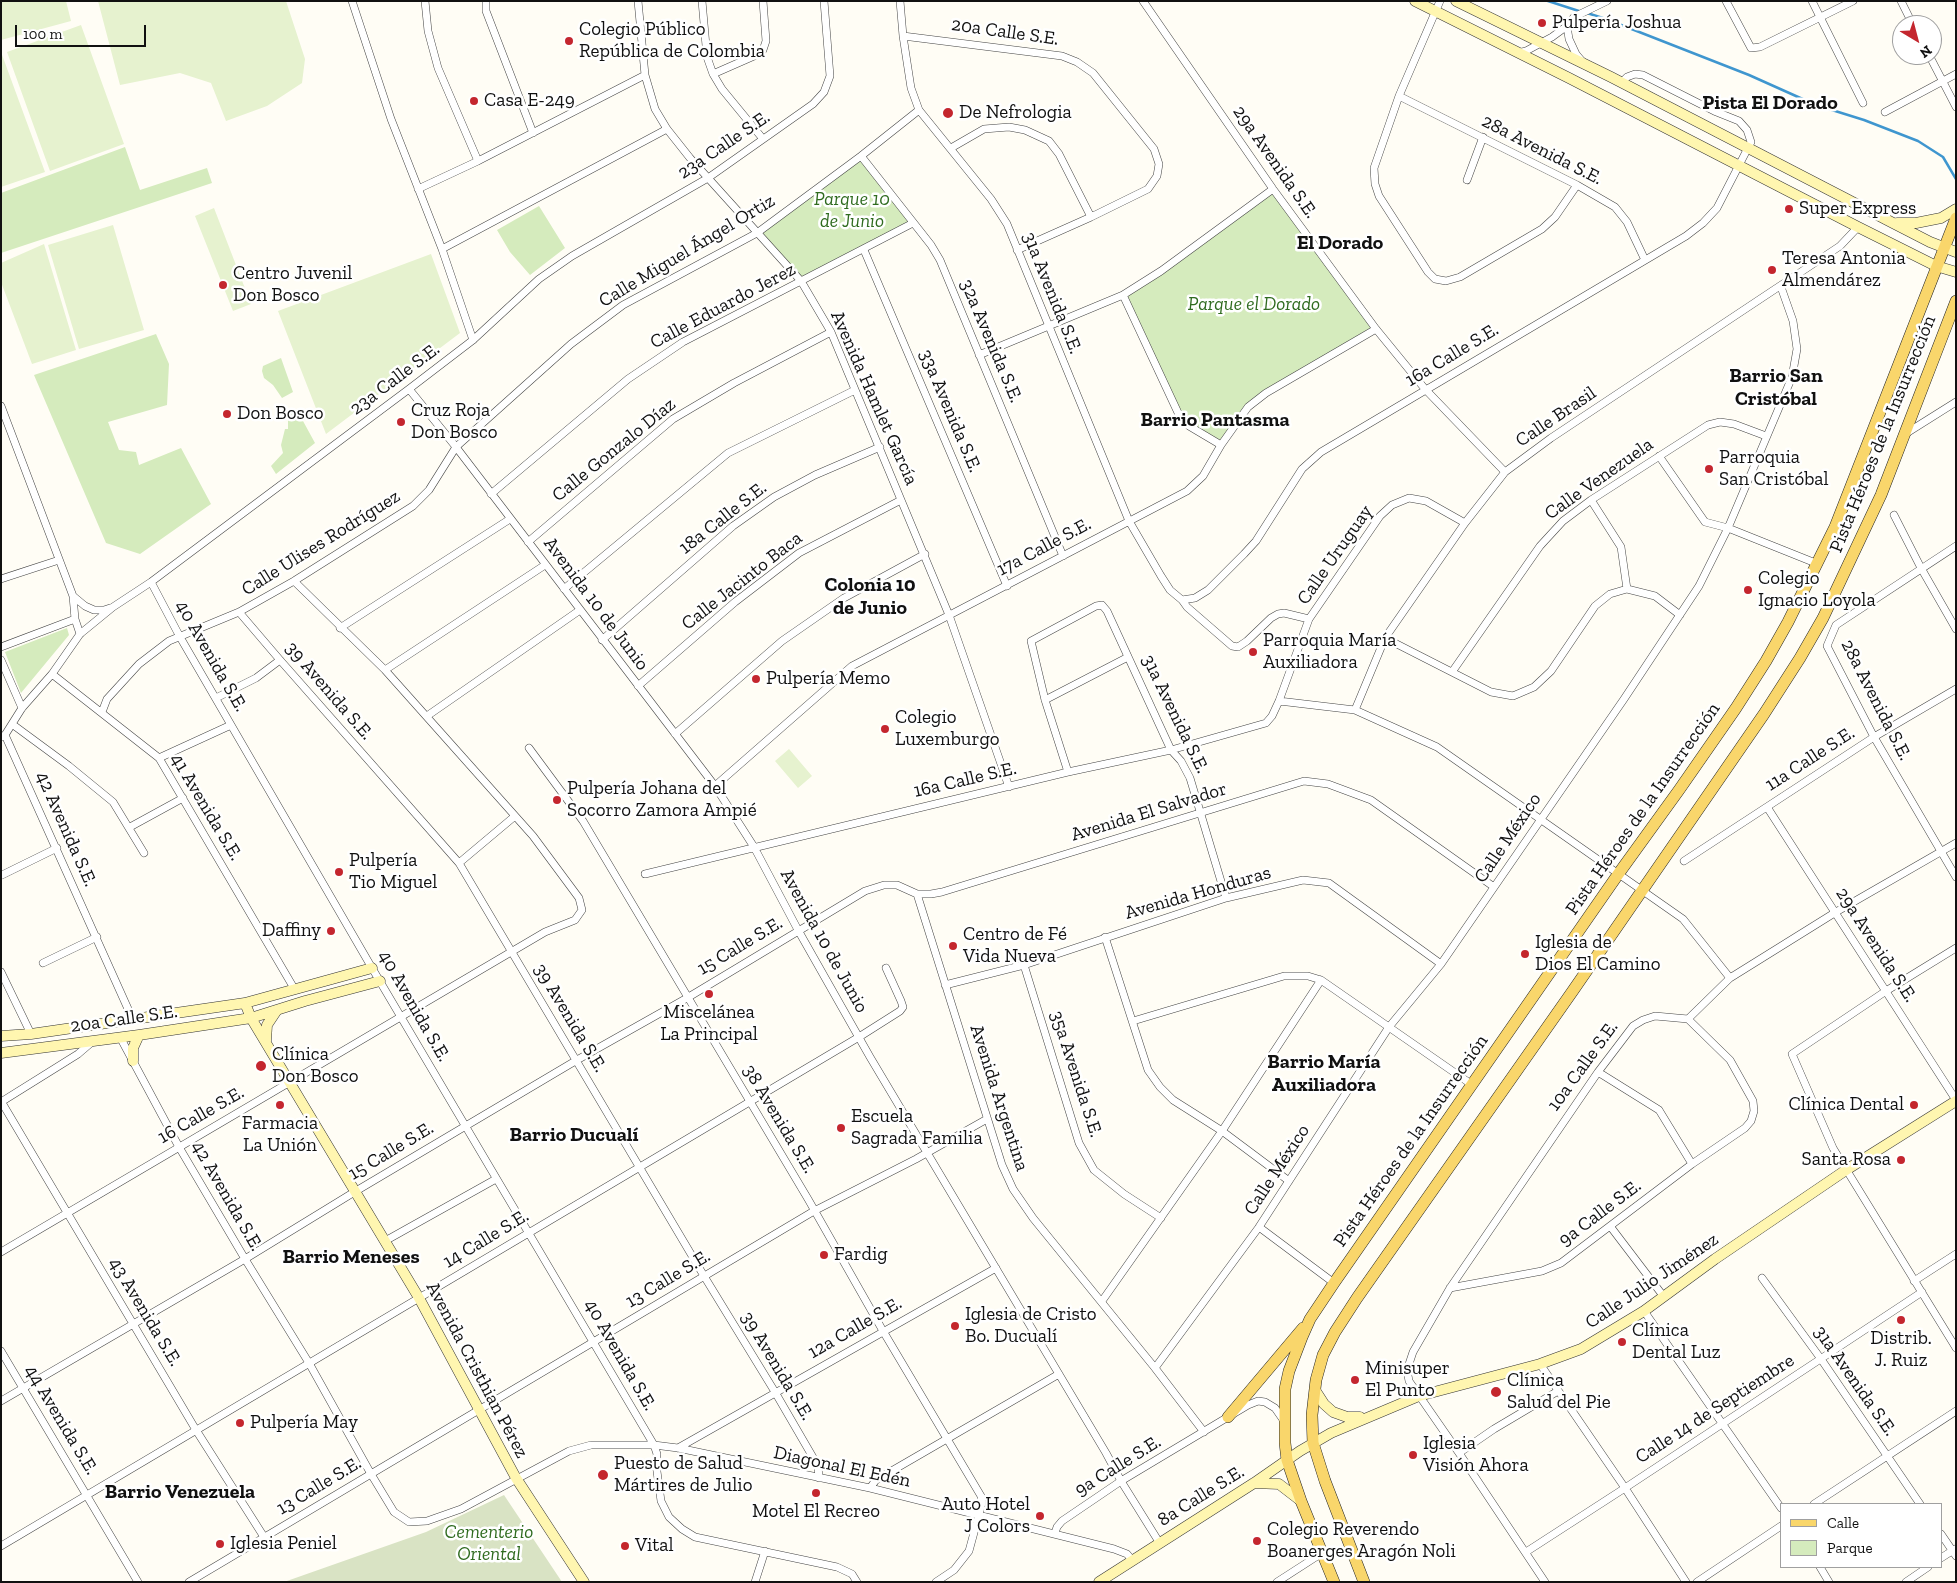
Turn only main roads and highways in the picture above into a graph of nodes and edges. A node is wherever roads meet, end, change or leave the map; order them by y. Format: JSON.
{"nodes":[{"id":1,"x":1415,"y":1,"type":"edge"},
{"id":2,"x":1456,"y":1,"type":"edge"},
{"id":3,"x":1438,"y":6,"type":"edge"},
{"id":4,"x":1956,"y":209,"type":"edge"},
{"id":5,"x":1956,"y":218,"type":"edge"},
{"id":6,"x":1893,"y":223,"type":"junction"},
{"id":7,"x":1944,"y":248,"type":"junction"},
{"id":8,"x":1956,"y":252,"type":"edge"},
{"id":9,"x":1936,"y":266,"type":"junction"},
{"id":10,"x":1956,"y":272,"type":"edge"},
{"id":11,"x":1956,"y":301,"type":"edge"},
{"id":12,"x":372,"y":968,"type":"road end"},
{"id":13,"x":380,"y":981,"type":"road end"},
{"id":14,"x":245,"y":1004,"type":"junction"},
{"id":15,"x":276,"y":1010,"type":"junction"},
{"id":16,"x":251,"y":1018,"type":"junction"},
{"id":17,"x":139,"y":1035,"type":"junction"},
{"id":18,"x":1,"y":1036,"type":"edge"},
{"id":19,"x":266,"y":1042,"type":"junction"},
{"id":20,"x":1,"y":1052,"type":"edge"},
{"id":21,"x":133,"y":1062,"type":"road end"},
{"id":22,"x":1956,"y":1100,"type":"edge"},
{"id":23,"x":1310,"y":1319,"type":"junction"},
{"id":24,"x":1315,"y":1390,"type":"junction"},
{"id":25,"x":1228,"y":1417,"type":"road end"},
{"id":26,"x":1366,"y":1417,"type":"junction"},
{"id":27,"x":1313,"y":1443,"type":"junction"},
{"id":28,"x":1287,"y":1460,"type":"junction"},
{"id":29,"x":1254,"y":1483,"type":"junction"},
{"id":30,"x":1302,"y":1500,"type":"junction"},
{"id":31,"x":584,"y":1582,"type":"edge"},
{"id":32,"x":1099,"y":1582,"type":"edge"},
{"id":33,"x":1334,"y":1582,"type":"edge"},
{"id":34,"x":1364,"y":1582,"type":"edge"}],
"edges":[{"from":1,"to":3,"type":"main road"},
{"from":2,"to":6,"type":"main road"},
{"from":3,"to":9,"type":"main road"},
{"from":4,"to":6,"type":"main road"},
{"from":5,"to":7,"type":"main road","name":"Pista Héroes de la Insurrección"},
{"from":6,"to":7,"type":"main road"},
{"from":7,"to":8,"type":"main road"},
{"from":7,"to":9,"type":"main road","name":"Pista Héroes de la Insurrección"},
{"from":9,"to":10,"type":"main road"},
{"from":9,"to":23,"type":"main road","name":"Pista Héroes de la Insurrección"},
{"from":11,"to":24,"type":"main road","name":"Pista Héroes de la Insurrección"},
{"from":12,"to":14,"type":"main road","name":"20a Calle S.E."},
{"from":13,"to":15,"type":"main road","name":"20a Calle S.E."},
{"from":14,"to":16,"type":"main road"},
{"from":14,"to":18,"type":"main road","name":"20a Calle S.E."},
{"from":15,"to":16,"type":"main road","name":"20a Calle S.E."},
{"from":15,"to":19,"type":"main road"},
{"from":16,"to":17,"type":"main road","name":"20a Calle S.E."},
{"from":16,"to":19,"type":"main road","name":"Avenida Cristhian Pérez"},
{"from":17,"to":20,"type":"main road","name":"20a Calle S.E."},
{"from":17,"to":21,"type":"main road"},
{"from":19,"to":31,"type":"main road","name":"Avenida Cristhian Pérez"},
{"from":22,"to":26,"type":"main road","name":"Calle Julio Jiménez"},
{"from":23,"to":25,"type":"main road"},
{"from":23,"to":28,"type":"main road","name":"Pista Héroes de la Insurrección"},
{"from":24,"to":26,"type":"main road"},
{"from":24,"to":27,"type":"main road","name":"Pista Héroes de la Insurrección"},
{"from":26,"to":27,"type":"main road","name":"Calle Julio Jiménez"},
{"from":27,"to":28,"type":"main road","name":"8a Calle S.E."},
{"from":27,"to":34,"type":"main road","name":"Pista Héroes de la Insurrección"},
{"from":28,"to":29,"type":"main road","name":"8a Calle S.E."},
{"from":28,"to":30,"type":"main road","name":"Pista Héroes de la Insurrección"},
{"from":29,"to":30,"type":"main road"},
{"from":29,"to":32,"type":"main road","name":"8a Calle S.E."},
{"from":30,"to":33,"type":"main road","name":"Pista Héroes de la Insurrección"}]}
